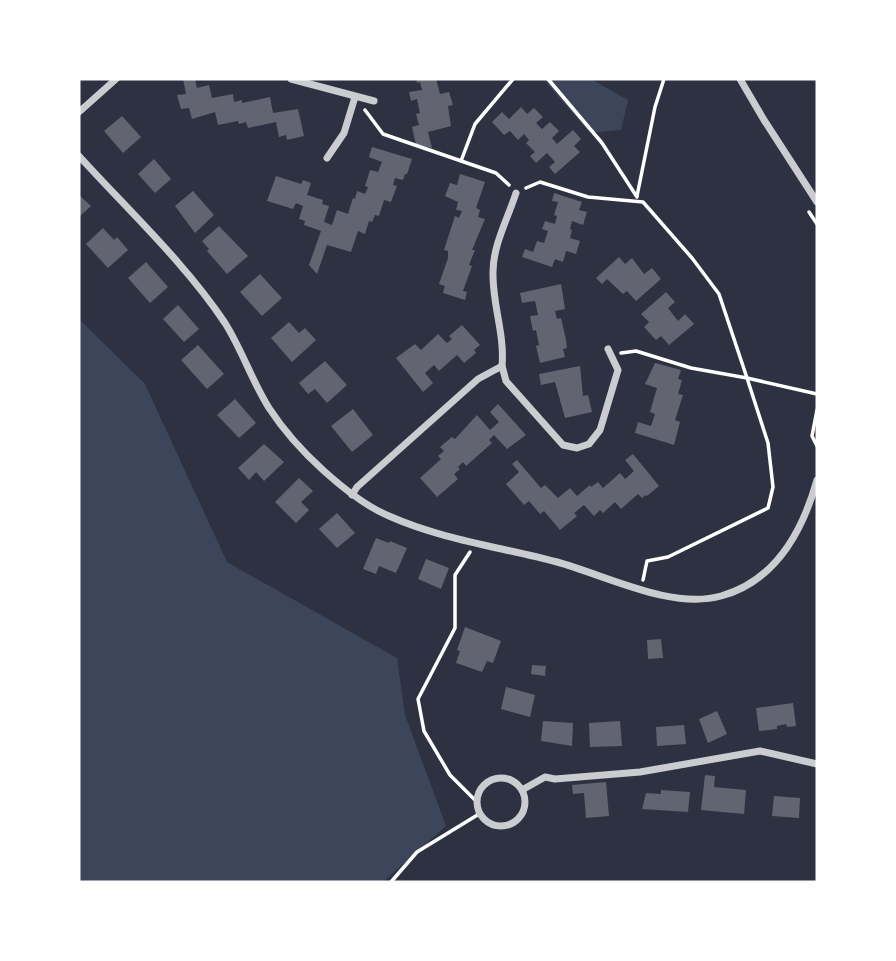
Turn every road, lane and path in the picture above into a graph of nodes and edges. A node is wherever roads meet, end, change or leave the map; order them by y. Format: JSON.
{"nodes":[{"id":1,"x":116,"y":79,"type":"edge"},
{"id":2,"x":291,"y":79,"type":"edge"},
{"id":3,"x":513,"y":79,"type":"edge"},
{"id":4,"x":548,"y":79,"type":"edge"},
{"id":5,"x":664,"y":79,"type":"edge"},
{"id":6,"x":740,"y":79,"type":"edge"},
{"id":7,"x":306,"y":81,"type":"edge"},
{"id":8,"x":355,"y":97,"type":"junction"},
{"id":9,"x":374,"y":101,"type":"dead end"},
{"id":10,"x":79,"y":112,"type":"edge"},
{"id":11,"x":79,"y":156,"type":"edge"},
{"id":12,"x":327,"y":158,"type":"dead end"},
{"id":13,"x":461,"y":161,"type":"junction"},
{"id":14,"x":516,"y":193,"type":"junction"},
{"id":15,"x":637,"y":200,"type":"junction"},
{"id":16,"x":817,"y":202,"type":"edge"},
{"id":17,"x":609,"y":351,"type":"joint"},
{"id":18,"x":502,"y":366,"type":"junction"},
{"id":19,"x":747,"y":378,"type":"junction"},
{"id":20,"x":817,"y":394,"type":"edge"},
{"id":21,"x":817,"y":410,"type":"edge"},
{"id":22,"x":817,"y":446,"type":"edge"},
{"id":23,"x":817,"y":480,"type":"edge"},
{"id":24,"x":352,"y":495,"type":"junction"},
{"id":25,"x":473,"y":543,"type":"junction"},
{"id":26,"x":641,"y":589,"type":"junction"},
{"id":27,"x":817,"y":764,"type":"edge"},
{"id":28,"x":523,"y":790,"type":"junction"},
{"id":29,"x":477,"y":802,"type":"junction"},
{"id":30,"x":479,"y":814,"type":"junction"},
{"id":31,"x":391,"y":882,"type":"edge"}],
"edges":[{"from":1,"to":10,"type":"street"},
{"from":2,"to":7,"type":"street"},
{"from":3,"to":13,"type":"path"},
{"from":4,"to":15,"type":"path"},
{"from":5,"to":15,"type":"path"},
{"from":6,"to":16,"type":"street"},
{"from":7,"to":8,"type":"street"},
{"from":8,"to":9,"type":"street"},
{"from":8,"to":12,"type":"street"},
{"from":8,"to":13,"type":"path"},
{"from":11,"to":24,"type":"street"},
{"from":13,"to":14,"type":"path"},
{"from":14,"to":15,"type":"path"},
{"from":14,"to":18,"type":"street"},
{"from":15,"to":19,"type":"path"},
{"from":17,"to":18,"type":"street"},
{"from":17,"to":19,"type":"path"},
{"from":18,"to":24,"type":"street"},
{"from":19,"to":20,"type":"path"},
{"from":19,"to":26,"type":"path"},
{"from":21,"to":22,"type":"path"},
{"from":23,"to":26,"type":"street"},
{"from":24,"to":25,"type":"street"},
{"from":25,"to":26,"type":"street"},
{"from":25,"to":29,"type":"path"},
{"from":27,"to":28,"type":"street"},
{"from":28,"to":29,"type":"street"},
{"from":28,"to":30,"type":"street"},
{"from":29,"to":30,"type":"street"},
{"from":30,"to":31,"type":"path"}]}
